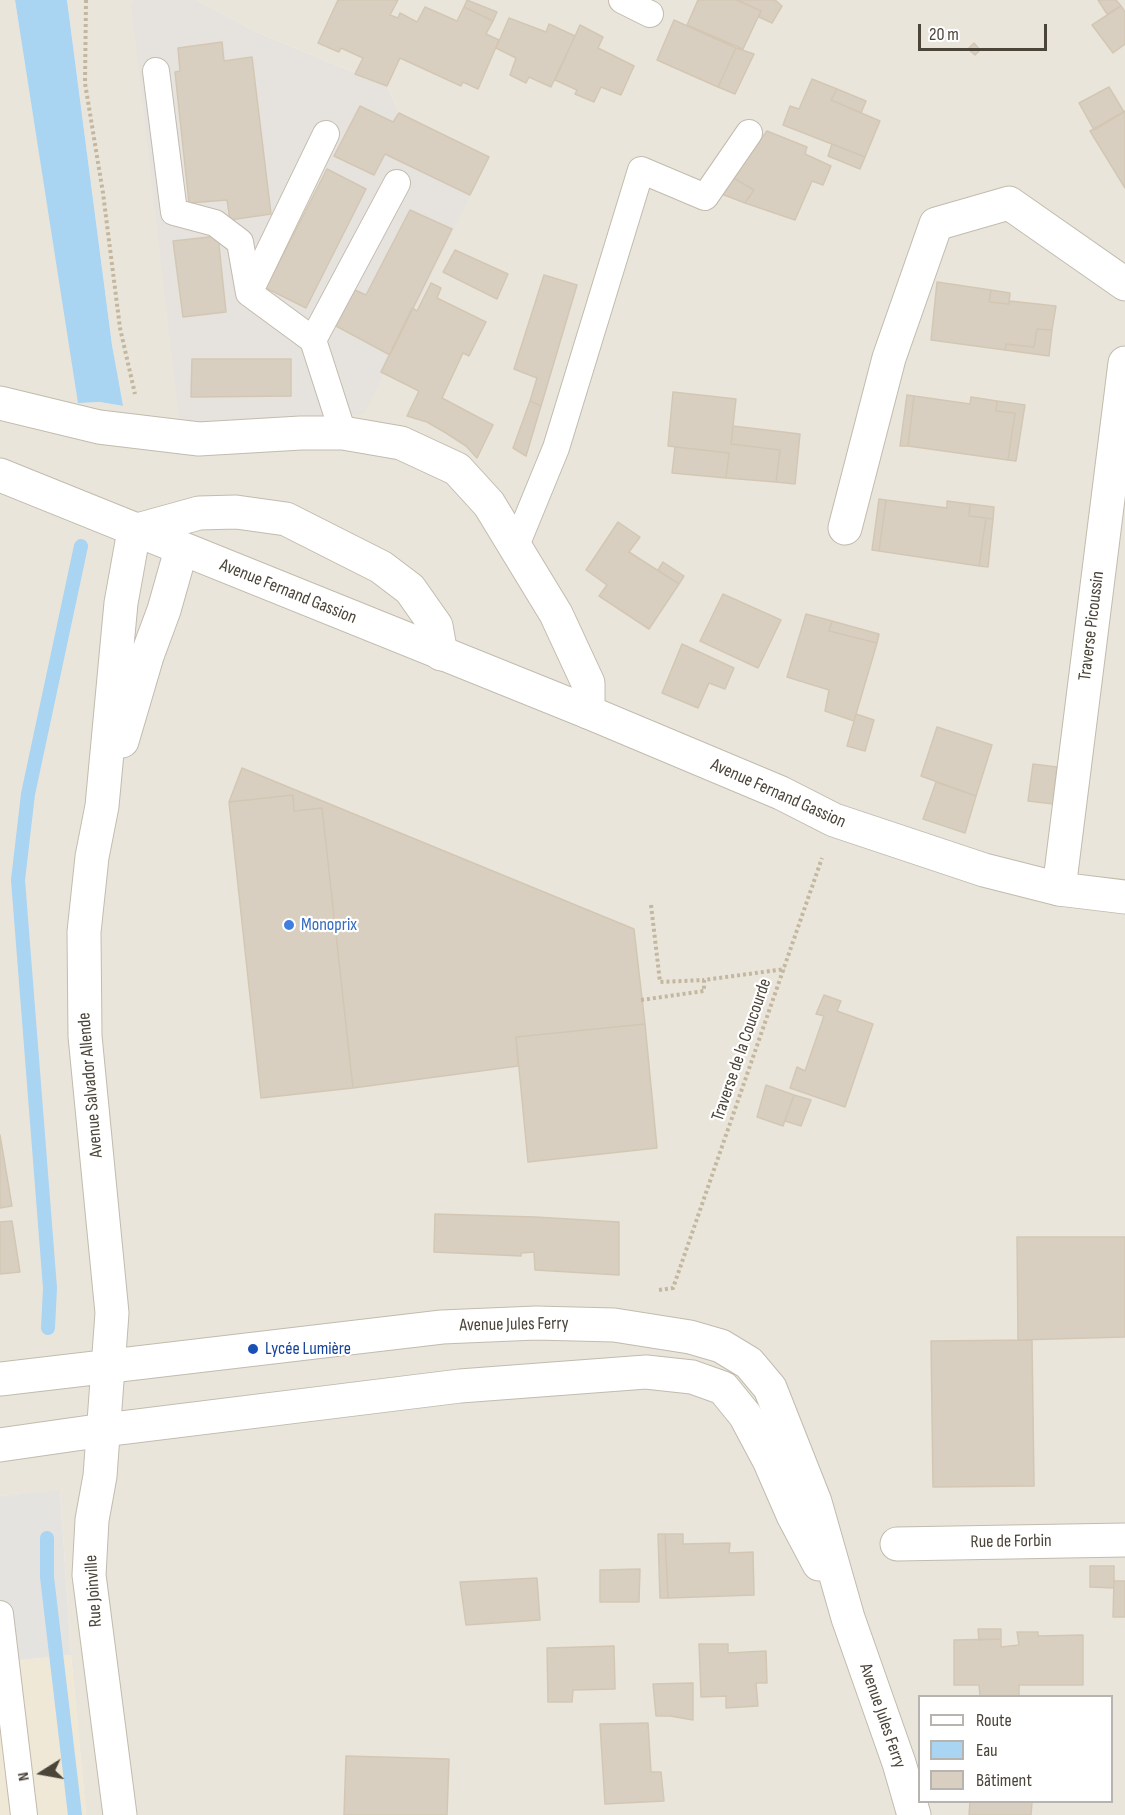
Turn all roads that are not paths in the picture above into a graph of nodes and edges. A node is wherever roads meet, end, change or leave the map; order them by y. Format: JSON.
{"nodes":[{"id":1,"x":622,"y":0,"type":"edge"},
{"id":2,"x":651,"y":14,"type":"dead end"},
{"id":3,"x":156,"y":71,"type":"dead end"},
{"id":4,"x":749,"y":133,"type":"dead end"},
{"id":5,"x":326,"y":134,"type":"dead end"},
{"id":6,"x":397,"y":183,"type":"dead end"},
{"id":7,"x":1125,"y":285,"type":"edge"},
{"id":8,"x":249,"y":293,"type":"junction"},
{"id":9,"x":313,"y":340,"type":"junction"},
{"id":10,"x":1125,"y":363,"type":"edge"},
{"id":11,"x":0,"y":403,"type":"edge"},
{"id":12,"x":343,"y":433,"type":"junction"},
{"id":13,"x":0,"y":475,"type":"edge"},
{"id":14,"x":845,"y":528,"type":"dead end"},
{"id":15,"x":134,"y":531,"type":"junction"},
{"id":16,"x":515,"y":548,"type":"junction"},
{"id":17,"x":181,"y":550,"type":"junction"},
{"id":18,"x":441,"y":654,"type":"junction"},
{"id":19,"x":588,"y":712,"type":"junction"},
{"id":20,"x":102,"y":806,"type":"junction"},
{"id":21,"x":1059,"y":889,"type":"junction"},
{"id":22,"x":1125,"y":897,"type":"edge"},
{"id":23,"x":108,"y":1366,"type":"junction"},
{"id":24,"x":0,"y":1379,"type":"edge"},
{"id":25,"x":104,"y":1430,"type":"junction"},
{"id":26,"x":0,"y":1445,"type":"edge"},
{"id":27,"x":1125,"y":1540,"type":"edge"},
{"id":28,"x":897,"y":1544,"type":"dead end"},
{"id":29,"x":0,"y":1614,"type":"edge"},
{"id":30,"x":848,"y":1618,"type":"junction"},
{"id":31,"x":24,"y":1815,"type":"edge"},
{"id":32,"x":120,"y":1815,"type":"edge"},
{"id":33,"x":914,"y":1815,"type":"edge"}],
"edges":[{"from":1,"to":2,"type":"lane"},
{"from":3,"to":8,"type":"lane"},
{"from":4,"to":16,"type":"lane"},
{"from":5,"to":8,"type":"lane"},
{"from":6,"to":9,"type":"lane"},
{"from":7,"to":14,"type":"street"},
{"from":8,"to":9,"type":"lane"},
{"from":9,"to":12,"type":"lane"},
{"from":10,"to":21,"type":"street","name":"Traverse Picoussin"},
{"from":11,"to":12,"type":"street"},
{"from":12,"to":16,"type":"street"},
{"from":13,"to":15,"type":"street","name":"Avenue Fernand Gassion"},
{"from":15,"to":17,"type":"street","name":"Avenue Fernand Gassion"},
{"from":15,"to":18,"type":"street"},
{"from":15,"to":20,"type":"street","name":"Avenue Salvador Allende"},
{"from":16,"to":19,"type":"street"},
{"from":17,"to":18,"type":"street","name":"Avenue Fernand Gassion"},
{"from":17,"to":20,"type":"street","name":"Avenue Salvador Allende"},
{"from":18,"to":19,"type":"street","name":"Avenue Fernand Gassion"},
{"from":19,"to":21,"type":"street","name":"Avenue Fernand Gassion"},
{"from":20,"to":23,"type":"street","name":"Avenue Salvador Allende"},
{"from":21,"to":22,"type":"street","name":"Avenue Fernand Gassion"},
{"from":23,"to":24,"type":"street","name":"Avenue Jules Ferry"},
{"from":23,"to":25,"type":"street","name":"Rue Joinville"},
{"from":23,"to":30,"type":"street","name":"Avenue Jules Ferry"},
{"from":25,"to":26,"type":"street","name":"Avenue Jules Ferry"},
{"from":25,"to":30,"type":"street","name":"Avenue Jules Ferry"},
{"from":25,"to":32,"type":"street","name":"Rue Joinville"},
{"from":27,"to":28,"type":"street","name":"Rue de Forbin"},
{"from":29,"to":31,"type":"lane"},
{"from":30,"to":33,"type":"street","name":"Avenue Jules Ferry"}]}
